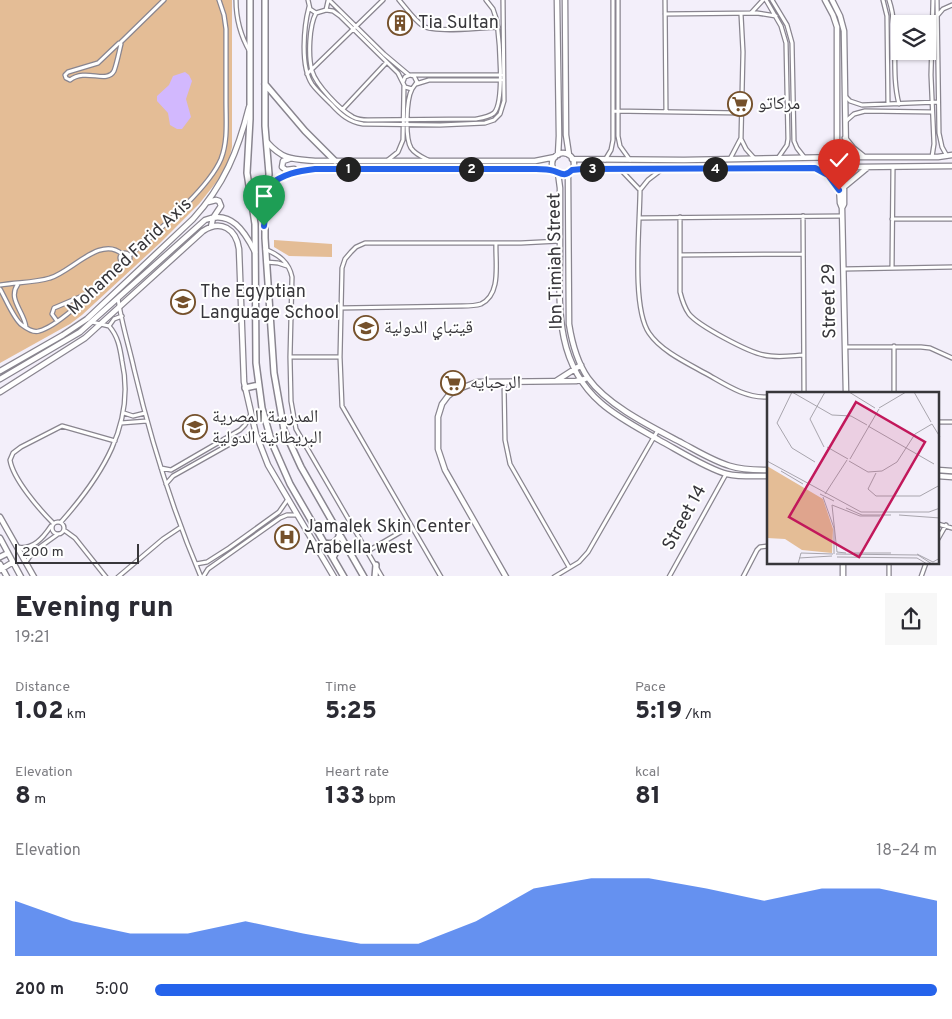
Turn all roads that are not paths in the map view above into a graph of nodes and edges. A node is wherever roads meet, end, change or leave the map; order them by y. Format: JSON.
{"nodes":[{"id":1,"x":164,"y":0,"type":"edge"},
{"id":2,"x":219,"y":0,"type":"edge"},
{"id":3,"x":236,"y":0,"type":"edge"},
{"id":4,"x":250,"y":0,"type":"edge"},
{"id":5,"x":265,"y":0,"type":"edge"},
{"id":6,"x":308,"y":0,"type":"edge"},
{"id":7,"x":329,"y":0,"type":"edge"},
{"id":8,"x":383,"y":0,"type":"edge"},
{"id":9,"x":399,"y":0,"type":"edge"},
{"id":10,"x":486,"y":0,"type":"edge"},
{"id":11,"x":503,"y":0,"type":"edge"},
{"id":12,"x":557,"y":0,"type":"edge"},
{"id":13,"x":565,"y":0,"type":"edge"},
{"id":14,"x":613,"y":0,"type":"edge"},
{"id":15,"x":618,"y":0,"type":"edge"},
{"id":16,"x":665,"y":0,"type":"edge"},
{"id":17,"x":764,"y":0,"type":"edge"},
{"id":18,"x":772,"y":0,"type":"edge"},
{"id":19,"x":825,"y":0,"type":"edge"},
{"id":20,"x":832,"y":0,"type":"edge"},
{"id":21,"x":883,"y":0,"type":"edge"},
{"id":22,"x":889,"y":0,"type":"edge"},
{"id":23,"x":933,"y":0,"type":"edge"},
{"id":24,"x":937,"y":0,"type":"edge"},
{"id":25,"x":952,"y":5,"type":"edge"},
{"id":26,"x":308,"y":7,"type":"junction"},
{"id":27,"x":326,"y":10,"type":"junction"},
{"id":28,"x":316,"y":13,"type":"junction"},
{"id":29,"x":751,"y":13,"type":"junction"},
{"id":30,"x":665,"y":14,"type":"junction"},
{"id":31,"x":741,"y":14,"type":"junction"},
{"id":32,"x":780,"y":14,"type":"junction"},
{"id":33,"x":935,"y":15,"type":"edge"},
{"id":34,"x":935,"y":15,"type":"edge"},
{"id":35,"x":936,"y":15,"type":"edge"},
{"id":36,"x":776,"y":17,"type":"junction"},
{"id":37,"x":498,"y":27,"type":"junction"},
{"id":38,"x":355,"y":28,"type":"junction"},
{"id":39,"x":121,"y":42,"type":"junction"},
{"id":40,"x":936,"y":45,"type":"edge"},
{"id":41,"x":250,"y":52,"type":"junction"},
{"id":42,"x":933,"y":60,"type":"edge"},
{"id":43,"x":386,"y":63,"type":"junction"},
{"id":44,"x":312,"y":71,"type":"junction"},
{"id":45,"x":307,"y":74,"type":"junction"},
{"id":46,"x":411,"y":75,"type":"junction"},
{"id":47,"x":502,"y":75,"type":"junction"},
{"id":48,"x":502,"y":80,"type":"junction"},
{"id":49,"x":265,"y":84,"type":"junction"},
{"id":50,"x":403,"y":84,"type":"junction"},
{"id":51,"x":416,"y":84,"type":"junction"},
{"id":52,"x":412,"y":88,"type":"junction"},
{"id":53,"x":846,"y":97,"type":"junction"},
{"id":54,"x":250,"y":100,"type":"junction"},
{"id":55,"x":938,"y":102,"type":"junction"},
{"id":56,"x":932,"y":103,"type":"junction"},
{"id":57,"x":888,"y":104,"type":"junction"},
{"id":58,"x":899,"y":104,"type":"junction"},
{"id":59,"x":344,"y":110,"type":"junction"},
{"id":60,"x":613,"y":111,"type":"junction"},
{"id":61,"x":619,"y":111,"type":"junction"},
{"id":62,"x":666,"y":112,"type":"junction"},
{"id":63,"x":932,"y":112,"type":"junction"},
{"id":64,"x":741,"y":113,"type":"junction"},
{"id":65,"x":403,"y":119,"type":"junction"},
{"id":66,"x":408,"y":119,"type":"junction"},
{"id":67,"x":845,"y":122,"type":"junction"},
{"id":68,"x":403,"y":125,"type":"junction"},
{"id":69,"x":408,"y":125,"type":"junction"},
{"id":70,"x":788,"y":134,"type":"junction"},
{"id":71,"x":794,"y":134,"type":"junction"},
{"id":72,"x":741,"y":138,"type":"junction"},
{"id":73,"x":845,"y":138,"type":"junction"},
{"id":74,"x":267,"y":142,"type":"junction"},
{"id":75,"x":950,"y":155,"type":"edge"},
{"id":76,"x":557,"y":156,"type":"junction"},
{"id":77,"x":846,"y":156,"type":"junction"},
{"id":78,"x":864,"y":156,"type":"junction"},
{"id":79,"x":570,"y":157,"type":"junction"},
{"id":80,"x":837,"y":157,"type":"junction"},
{"id":81,"x":932,"y":157,"type":"junction"},
{"id":82,"x":938,"y":157,"type":"junction"},
{"id":83,"x":778,"y":158,"type":"junction"},
{"id":84,"x":804,"y":158,"type":"junction"},
{"id":85,"x":289,"y":159,"type":"junction"},
{"id":86,"x":756,"y":159,"type":"junction"},
{"id":87,"x":388,"y":160,"type":"junction"},
{"id":88,"x":428,"y":160,"type":"junction"},
{"id":89,"x":605,"y":160,"type":"junction"},
{"id":90,"x":730,"y":160,"type":"junction"},
{"id":91,"x":335,"y":161,"type":"junction"},
{"id":92,"x":631,"y":161,"type":"junction"},
{"id":93,"x":938,"y":166,"type":"junction"},
{"id":94,"x":952,"y":166,"type":"edge"},
{"id":95,"x":893,"y":167,"type":"junction"},
{"id":96,"x":815,"y":168,"type":"junction"},
{"id":97,"x":838,"y":168,"type":"junction"},
{"id":98,"x":844,"y":168,"type":"junction"},
{"id":99,"x":867,"y":168,"type":"junction"},
{"id":100,"x":620,"y":169,"type":"junction"},
{"id":101,"x":662,"y":169,"type":"junction"},
{"id":102,"x":572,"y":170,"type":"junction"},
{"id":103,"x":300,"y":171,"type":"junction"},
{"id":104,"x":557,"y":172,"type":"junction"},
{"id":105,"x":568,"y":174,"type":"junction"},
{"id":106,"x":269,"y":185,"type":"junction"},
{"id":107,"x":842,"y":189,"type":"junction"},
{"id":108,"x":640,"y":190,"type":"junction"},
{"id":109,"x":208,"y":202,"type":"junction"},
{"id":110,"x":803,"y":216,"type":"junction"},
{"id":111,"x":842,"y":216,"type":"junction"},
{"id":112,"x":680,"y":217,"type":"junction"},
{"id":113,"x":213,"y":218,"type":"junction"},
{"id":114,"x":640,"y":218,"type":"junction"},
{"id":115,"x":892,"y":219,"type":"junction"},
{"id":116,"x":952,"y":219,"type":"edge"},
{"id":117,"x":211,"y":227,"type":"junction"},
{"id":118,"x":560,"y":241,"type":"junction"},
{"id":119,"x":496,"y":243,"type":"junction"},
{"id":120,"x":265,"y":249,"type":"junction"},
{"id":121,"x":255,"y":252,"type":"junction"},
{"id":122,"x":122,"y":254,"type":"junction"},
{"id":123,"x":803,"y":254,"type":"junction"},
{"id":124,"x":680,"y":255,"type":"junction"},
{"id":125,"x":129,"y":256,"type":"junction"},
{"id":126,"x":266,"y":262,"type":"junction"},
{"id":127,"x":123,"y":263,"type":"junction"},
{"id":128,"x":288,"y":267,"type":"junction"},
{"id":129,"x":952,"y":267,"type":"edge"},
{"id":130,"x":892,"y":268,"type":"junction"},
{"id":131,"x":844,"y":269,"type":"junction"},
{"id":132,"x":18,"y":284,"type":"junction"},
{"id":133,"x":0,"y":287,"type":"edge"},
{"id":134,"x":92,"y":291,"type":"junction"},
{"id":135,"x":118,"y":298,"type":"junction"},
{"id":136,"x":120,"y":307,"type":"junction"},
{"id":137,"x":341,"y":308,"type":"junction"},
{"id":138,"x":122,"y":316,"type":"junction"},
{"id":139,"x":57,"y":321,"type":"junction"},
{"id":140,"x":92,"y":322,"type":"junction"},
{"id":141,"x":101,"y":323,"type":"junction"},
{"id":142,"x":109,"y":326,"type":"junction"},
{"id":143,"x":26,"y":327,"type":"junction"},
{"id":144,"x":845,"y":346,"type":"junction"},
{"id":145,"x":894,"y":346,"type":"junction"},
{"id":146,"x":802,"y":355,"type":"junction"},
{"id":147,"x":290,"y":357,"type":"junction"},
{"id":148,"x":340,"y":357,"type":"junction"},
{"id":149,"x":952,"y":358,"type":"edge"},
{"id":150,"x":581,"y":365,"type":"junction"},
{"id":151,"x":22,"y":367,"type":"junction"},
{"id":152,"x":575,"y":368,"type":"junction"},
{"id":153,"x":0,"y":371,"type":"edge"},
{"id":154,"x":27,"y":374,"type":"junction"},
{"id":155,"x":588,"y":378,"type":"junction"},
{"id":156,"x":0,"y":379,"type":"edge"},
{"id":157,"x":582,"y":380,"type":"junction"},
{"id":158,"x":504,"y":382,"type":"junction"},
{"id":159,"x":555,"y":382,"type":"junction"},
{"id":160,"x":259,"y":386,"type":"junction"},
{"id":161,"x":245,"y":388,"type":"junction"},
{"id":162,"x":0,"y":392,"type":"edge"},
{"id":163,"x":804,"y":392,"type":"edge"},
{"id":164,"x":846,"y":392,"type":"edge"},
{"id":165,"x":894,"y":392,"type":"edge"},
{"id":166,"x":767,"y":398,"type":"edge"},
{"id":167,"x":124,"y":412,"type":"junction"},
{"id":168,"x":145,"y":413,"type":"junction"},
{"id":169,"x":251,"y":414,"type":"junction"},
{"id":170,"x":147,"y":421,"type":"junction"},
{"id":171,"x":121,"y":423,"type":"junction"},
{"id":172,"x":658,"y":430,"type":"junction"},
{"id":173,"x":256,"y":434,"type":"junction"},
{"id":174,"x":230,"y":436,"type":"junction"},
{"id":175,"x":654,"y":436,"type":"junction"},
{"id":176,"x":115,"y":441,"type":"junction"},
{"id":177,"x":233,"y":442,"type":"junction"},
{"id":178,"x":721,"y":463,"type":"junction"},
{"id":179,"x":731,"y":467,"type":"junction"},
{"id":180,"x":160,"y":468,"type":"junction"},
{"id":181,"x":171,"y":470,"type":"junction"},
{"id":182,"x":767,"y":470,"type":"edge"},
{"id":183,"x":718,"y":471,"type":"junction"},
{"id":184,"x":728,"y":474,"type":"junction"},
{"id":185,"x":173,"y":476,"type":"junction"},
{"id":186,"x":767,"y":476,"type":"edge"},
{"id":187,"x":165,"y":485,"type":"junction"},
{"id":188,"x":288,"y":499,"type":"junction"},
{"id":189,"x":297,"y":515,"type":"junction"},
{"id":190,"x":0,"y":517,"type":"edge"},
{"id":191,"x":61,"y":522,"type":"junction"},
{"id":192,"x":940,"y":524,"type":"edge"},
{"id":193,"x":52,"y":525,"type":"junction"},
{"id":194,"x":946,"y":525,"type":"junction"},
{"id":195,"x":411,"y":526,"type":"junction"},
{"id":196,"x":181,"y":527,"type":"junction"},
{"id":197,"x":952,"y":528,"type":"edge"},
{"id":198,"x":255,"y":529,"type":"junction"},
{"id":199,"x":64,"y":530,"type":"junction"},
{"id":200,"x":258,"y":533,"type":"junction"},
{"id":201,"x":340,"y":533,"type":"junction"},
{"id":202,"x":58,"y":534,"type":"junction"},
{"id":203,"x":940,"y":536,"type":"edge"},
{"id":204,"x":0,"y":538,"type":"edge"},
{"id":205,"x":324,"y":543,"type":"junction"},
{"id":206,"x":767,"y":546,"type":"edge"},
{"id":207,"x":17,"y":547,"type":"junction"},
{"id":208,"x":30,"y":547,"type":"junction"},
{"id":209,"x":347,"y":547,"type":"junction"},
{"id":210,"x":368,"y":551,"type":"junction"},
{"id":211,"x":33,"y":552,"type":"junction"},
{"id":212,"x":8,"y":553,"type":"junction"},
{"id":213,"x":0,"y":558,"type":"edge"},
{"id":214,"x":333,"y":558,"type":"junction"},
{"id":215,"x":13,"y":562,"type":"junction"},
{"id":216,"x":26,"y":562,"type":"junction"},
{"id":217,"x":207,"y":562,"type":"junction"},
{"id":218,"x":196,"y":564,"type":"junction"},
{"id":219,"x":926,"y":564,"type":"edge"},
{"id":220,"x":376,"y":565,"type":"junction"},
{"id":221,"x":1,"y":567,"type":"edge"},
{"id":222,"x":210,"y":568,"type":"junction"},
{"id":223,"x":569,"y":568,"type":"junction"},
{"id":224,"x":333,"y":574,"type":"edge"},
{"id":225,"x":7,"y":576,"type":"edge"},
{"id":226,"x":21,"y":576,"type":"edge"},
{"id":227,"x":34,"y":576,"type":"edge"},
{"id":228,"x":106,"y":576,"type":"edge"},
{"id":229,"x":118,"y":576,"type":"edge"},
{"id":230,"x":202,"y":576,"type":"edge"},
{"id":231,"x":327,"y":576,"type":"edge"},
{"id":232,"x":344,"y":576,"type":"edge"},
{"id":233,"x":364,"y":576,"type":"edge"},
{"id":234,"x":375,"y":576,"type":"edge"},
{"id":235,"x":382,"y":576,"type":"edge"},
{"id":236,"x":441,"y":576,"type":"edge"},
{"id":237,"x":506,"y":576,"type":"edge"},
{"id":238,"x":554,"y":576,"type":"edge"},
{"id":239,"x":669,"y":576,"type":"edge"},
{"id":240,"x":743,"y":576,"type":"edge"},
{"id":241,"x":921,"y":576,"type":"edge"}],
"edges":[{"from":1,"to":39,"type":"street"},
{"from":2,"to":125,"type":"street"},
{"from":3,"to":41,"type":"street"},
{"from":4,"to":41,"type":"main road"},
{"from":5,"to":49,"type":"main road"},
{"from":6,"to":26,"type":"street"},
{"from":7,"to":27,"type":"street"},
{"from":7,"to":38,"type":"street"},
{"from":8,"to":38,"type":"street"},
{"from":9,"to":37,"type":"street"},
{"from":10,"to":37,"type":"street"},
{"from":11,"to":47,"type":"street"},
{"from":12,"to":76,"type":"street"},
{"from":13,"to":79,"type":"street"},
{"from":14,"to":60,"type":"street"},
{"from":15,"to":61,"type":"street"},
{"from":16,"to":30,"type":"street"},
{"from":17,"to":29,"type":"street"},
{"from":17,"to":36,"type":"street"},
{"from":18,"to":32,"type":"street"},
{"from":19,"to":80,"type":"street"},
{"from":20,"to":53,"type":"street"},
{"from":21,"to":57,"type":"street"},
{"from":22,"to":58,"type":"street"},
{"from":23,"to":33,"type":"street"},
{"from":24,"to":34,"type":"street"},
{"from":25,"to":35,"type":"street"},
{"from":26,"to":28,"type":"street"},
{"from":26,"to":45,"type":"street"},
{"from":27,"to":28,"type":"street"},
{"from":27,"to":38,"type":"street"},
{"from":28,"to":44,"type":"street"},
{"from":29,"to":31,"type":"street"},
{"from":29,"to":36,"type":"street"},
{"from":30,"to":31,"type":"street"},
{"from":30,"to":62,"type":"street"},
{"from":31,"to":64,"type":"street"},
{"from":32,"to":36,"type":"street"},
{"from":32,"to":71,"type":"street"},
{"from":36,"to":70,"type":"street"},
{"from":37,"to":47,"type":"street"},
{"from":38,"to":43,"type":"street"},
{"from":38,"to":44,"type":"street"},
{"from":38,"to":46,"type":"street"},
{"from":39,"to":39,"type":"street"},
{"from":40,"to":55,"type":"street"},
{"from":41,"to":54,"type":"main road"},
{"from":42,"to":56,"type":"street"},
{"from":43,"to":50,"type":"street"},
{"from":43,"to":59,"type":"street"},
{"from":44,"to":45,"type":"street"},
{"from":44,"to":59,"type":"street"},
{"from":45,"to":68,"type":"street"},
{"from":46,"to":47,"type":"street"},
{"from":46,"to":50,"type":"street"},
{"from":46,"to":51,"type":"street"},
{"from":47,"to":48,"type":"street"},
{"from":48,"to":51,"type":"street"},
{"from":48,"to":66,"type":"street"},
{"from":48,"to":69,"type":"street"},
{"from":49,"to":74,"type":"main road"},
{"from":49,"to":91,"type":"main road"},
{"from":50,"to":52,"type":"street"},
{"from":50,"to":65,"type":"street"},
{"from":51,"to":52,"type":"street"},
{"from":52,"to":66,"type":"street"},
{"from":53,"to":57,"type":"street"},
{"from":53,"to":67,"type":"street"},
{"from":54,"to":109,"type":"street","name":"Mohamed Farid Axis"},
{"from":54,"to":121,"type":"main road"},
{"from":55,"to":56,"type":"street"},
{"from":55,"to":75,"type":"street"},
{"from":56,"to":58,"type":"street"},
{"from":56,"to":63,"type":"street"},
{"from":57,"to":58,"type":"street"},
{"from":59,"to":65,"type":"street"},
{"from":60,"to":61,"type":"street"},
{"from":60,"to":89,"type":"street"},
{"from":61,"to":62,"type":"street"},
{"from":61,"to":92,"type":"street"},
{"from":62,"to":64,"type":"street"},
{"from":63,"to":67,"type":"street"},
{"from":63,"to":81,"type":"street"},
{"from":64,"to":72,"type":"street"},
{"from":65,"to":66,"type":"street"},
{"from":65,"to":68,"type":"street"},
{"from":66,"to":69,"type":"street"},
{"from":67,"to":73,"type":"street"},
{"from":68,"to":69,"type":"street"},
{"from":68,"to":87,"type":"street"},
{"from":69,"to":88,"type":"street"},
{"from":70,"to":71,"type":"street"},
{"from":70,"to":83,"type":"street"},
{"from":71,"to":84,"type":"street"},
{"from":72,"to":86,"type":"street"},
{"from":72,"to":90,"type":"street"},
{"from":73,"to":77,"type":"street"},
{"from":73,"to":78,"type":"street"},
{"from":74,"to":85,"type":"street"},
{"from":74,"to":106,"type":"main road"},
{"from":75,"to":82,"type":"street"},
{"from":76,"to":79,"type":"street"},
{"from":76,"to":88,"type":"street"},
{"from":76,"to":104,"type":"street"},
{"from":77,"to":78,"type":"street"},
{"from":77,"to":80,"type":"street"},
{"from":78,"to":81,"type":"street"},
{"from":79,"to":89,"type":"street"},
{"from":79,"to":102,"type":"street"},
{"from":80,"to":84,"type":"street"},
{"from":81,"to":82,"type":"street"},
{"from":82,"to":93,"type":"street"},
{"from":83,"to":84,"type":"street"},
{"from":83,"to":86,"type":"street"},
{"from":85,"to":91,"type":"street"},
{"from":85,"to":103,"type":"street"},
{"from":86,"to":90,"type":"street"},
{"from":87,"to":88,"type":"street"},
{"from":87,"to":91,"type":"street"},
{"from":89,"to":92,"type":"street"},
{"from":90,"to":92,"type":"street"},
{"from":93,"to":94,"type":"street"},
{"from":93,"to":95,"type":"street"},
{"from":95,"to":99,"type":"street"},
{"from":95,"to":115,"type":"street"},
{"from":96,"to":97,"type":"street"},
{"from":96,"to":101,"type":"street"},
{"from":96,"to":107,"type":"street"},
{"from":97,"to":98,"type":"street"},
{"from":97,"to":107,"type":"street","name":"Street 29"},
{"from":98,"to":99,"type":"street"},
{"from":98,"to":107,"type":"street","name":"Street 29"},
{"from":99,"to":107,"type":"street"},
{"from":100,"to":101,"type":"street"},
{"from":100,"to":102,"type":"street"},
{"from":100,"to":108,"type":"street"},
{"from":101,"to":108,"type":"street"},
{"from":102,"to":105,"type":"street"},
{"from":103,"to":104,"type":"street"},
{"from":103,"to":106,"type":"street"},
{"from":104,"to":105,"type":"street"},
{"from":104,"to":118,"type":"street","name":"Ibn Timiah Street"},
{"from":105,"to":150,"type":"street","name":"Ibn Timiah Street"},
{"from":106,"to":120,"type":"main road"},
{"from":107,"to":111,"type":"street","name":"Street 29"},
{"from":108,"to":114,"type":"street"},
{"from":109,"to":113,"type":"street"},
{"from":109,"to":153,"type":"street","name":"Mohamed Farid Axis"},
{"from":110,"to":111,"type":"street"},
{"from":110,"to":112,"type":"street"},
{"from":110,"to":123,"type":"street"},
{"from":111,"to":131,"type":"street","name":"Street 29"},
{"from":112,"to":114,"type":"street"},
{"from":112,"to":124,"type":"street"},
{"from":113,"to":117,"type":"street"},
{"from":113,"to":121,"type":"street","name":"Mohamed Farid Axis"},
{"from":113,"to":135,"type":"street","name":"Mohamed Farid Axis"},
{"from":114,"to":166,"type":"street"},
{"from":115,"to":116,"type":"street"},
{"from":115,"to":130,"type":"street"},
{"from":117,"to":136,"type":"street"},
{"from":117,"to":161,"type":"street"},
{"from":118,"to":119,"type":"street"},
{"from":118,"to":152,"type":"street","name":"Ibn Timiah Street"},
{"from":119,"to":137,"type":"street"},
{"from":119,"to":137,"type":"street"},
{"from":120,"to":126,"type":"main road"},
{"from":120,"to":128,"type":"street"},
{"from":121,"to":160,"type":"main road"},
{"from":122,"to":125,"type":"street"},
{"from":122,"to":127,"type":"street"},
{"from":122,"to":132,"type":"street"},
{"from":123,"to":124,"type":"street"},
{"from":123,"to":146,"type":"street"},
{"from":124,"to":146,"type":"street"},
{"from":125,"to":127,"type":"street"},
{"from":126,"to":128,"type":"street"},
{"from":126,"to":201,"type":"main road"},
{"from":127,"to":134,"type":"street"},
{"from":128,"to":147,"type":"street"},
{"from":129,"to":130,"type":"street"},
{"from":130,"to":131,"type":"street"},
{"from":131,"to":144,"type":"street","name":"Street 29"},
{"from":132,"to":133,"type":"street"},
{"from":132,"to":143,"type":"street"},
{"from":133,"to":143,"type":"street"},
{"from":134,"to":139,"type":"street"},
{"from":134,"to":139,"type":"street"},
{"from":135,"to":136,"type":"street"},
{"from":135,"to":140,"type":"street","name":"Mohamed Farid Axis"},
{"from":136,"to":138,"type":"street"},
{"from":136,"to":141,"type":"street"},
{"from":137,"to":148,"type":"street"},
{"from":138,"to":142,"type":"street"},
{"from":138,"to":168,"type":"street"},
{"from":139,"to":143,"type":"street"},
{"from":140,"to":141,"type":"street"},
{"from":140,"to":151,"type":"street","name":"Mohamed Farid Axis"},
{"from":141,"to":142,"type":"street"},
{"from":141,"to":154,"type":"street"},
{"from":142,"to":167,"type":"street"},
{"from":144,"to":145,"type":"street"},
{"from":144,"to":164,"type":"street","name":"Street 29"},
{"from":145,"to":149,"type":"street"},
{"from":145,"to":165,"type":"street"},
{"from":146,"to":163,"type":"street"},
{"from":147,"to":148,"type":"street"},
{"from":147,"to":210,"type":"street"},
{"from":148,"to":195,"type":"street"},
{"from":150,"to":152,"type":"street"},
{"from":150,"to":155,"type":"street","name":"Ibn Timiah Street"},
{"from":151,"to":154,"type":"street"},
{"from":151,"to":156,"type":"street","name":"Mohamed Farid Axis"},
{"from":152,"to":157,"type":"street","name":"Ibn Timiah Street"},
{"from":152,"to":159,"type":"street"},
{"from":154,"to":162,"type":"street"},
{"from":155,"to":157,"type":"street"},
{"from":155,"to":172,"type":"street","name":"Ibn Timiah Street"},
{"from":157,"to":159,"type":"street"},
{"from":157,"to":175,"type":"street","name":"Ibn Timiah Street"},
{"from":158,"to":159,"type":"street"},
{"from":158,"to":223,"type":"street"},
{"from":158,"to":237,"type":"street"},
{"from":160,"to":161,"type":"main road"},
{"from":160,"to":205,"type":"main road"},
{"from":161,"to":169,"type":"street"},
{"from":167,"to":168,"type":"street"},
{"from":167,"to":171,"type":"street"},
{"from":168,"to":170,"type":"street"},
{"from":169,"to":173,"type":"street"},
{"from":169,"to":174,"type":"street"},
{"from":170,"to":171,"type":"street"},
{"from":170,"to":180,"type":"street"},
{"from":171,"to":176,"type":"street"},
{"from":172,"to":175,"type":"street"},
{"from":172,"to":178,"type":"street","name":"Ibn Timiah Street"},
{"from":173,"to":177,"type":"street"},
{"from":173,"to":188,"type":"street"},
{"from":174,"to":177,"type":"street"},
{"from":174,"to":181,"type":"street"},
{"from":175,"to":183,"type":"street","name":"Ibn Timiah Street"},
{"from":175,"to":223,"type":"street"},
{"from":176,"to":191,"type":"street"},
{"from":176,"to":193,"type":"street"},
{"from":177,"to":185,"type":"street"},
{"from":178,"to":179,"type":"street","name":"Ibn Timiah Street"},
{"from":178,"to":183,"type":"street"},
{"from":179,"to":182,"type":"street","name":"Ibn Timiah Street"},
{"from":179,"to":184,"type":"street"},
{"from":180,"to":181,"type":"street"},
{"from":180,"to":187,"type":"street"},
{"from":181,"to":185,"type":"street"},
{"from":183,"to":184,"type":"street","name":"Ibn Timiah Street"},
{"from":184,"to":186,"type":"street","name":"Ibn Timiah Street"},
{"from":184,"to":239,"type":"street","name":"Street 14"},
{"from":185,"to":187,"type":"street"},
{"from":187,"to":196,"type":"street"},
{"from":188,"to":189,"type":"street"},
{"from":188,"to":198,"type":"street"},
{"from":189,"to":200,"type":"street"},
{"from":189,"to":224,"type":"street"},
{"from":190,"to":207,"type":"street"},
{"from":191,"to":193,"type":"street"},
{"from":191,"to":199,"type":"street"},
{"from":192,"to":194,"type":"street"},
{"from":193,"to":202,"type":"street"},
{"from":193,"to":208,"type":"street"},
{"from":194,"to":197,"type":"street"},
{"from":194,"to":203,"type":"street"},
{"from":195,"to":210,"type":"street"},
{"from":195,"to":236,"type":"street"},
{"from":196,"to":218,"type":"street"},
{"from":196,"to":229,"type":"street"},
{"from":198,"to":200,"type":"street"},
{"from":198,"to":217,"type":"street"},
{"from":199,"to":202,"type":"street"},
{"from":199,"to":228,"type":"street"},
{"from":200,"to":222,"type":"street"},
{"from":201,"to":205,"type":"main road"},
{"from":201,"to":209,"type":"main road"},
{"from":202,"to":211,"type":"street"},
{"from":204,"to":212,"type":"street"},
{"from":205,"to":214,"type":"main road"},
{"from":206,"to":240,"type":"street"},
{"from":207,"to":208,"type":"street"},
{"from":207,"to":216,"type":"street"},
{"from":208,"to":211,"type":"street"},
{"from":209,"to":214,"type":"main road"},
{"from":209,"to":233,"type":"main road"},
{"from":210,"to":220,"type":"street"},
{"from":211,"to":216,"type":"street"},
{"from":212,"to":213,"type":"street"},
{"from":212,"to":215,"type":"street"},
{"from":214,"to":232,"type":"main road"},
{"from":215,"to":221,"type":"street"},
{"from":215,"to":226,"type":"street"},
{"from":216,"to":227,"type":"street"},
{"from":217,"to":218,"type":"street"},
{"from":217,"to":222,"type":"street"},
{"from":218,"to":230,"type":"street"},
{"from":219,"to":241,"type":"street"},
{"from":220,"to":234,"type":"main road"},
{"from":220,"to":235,"type":"street"},
{"from":221,"to":225,"type":"street"},
{"from":222,"to":230,"type":"street"},
{"from":223,"to":238,"type":"street"},
{"from":224,"to":231,"type":"street"}]}
